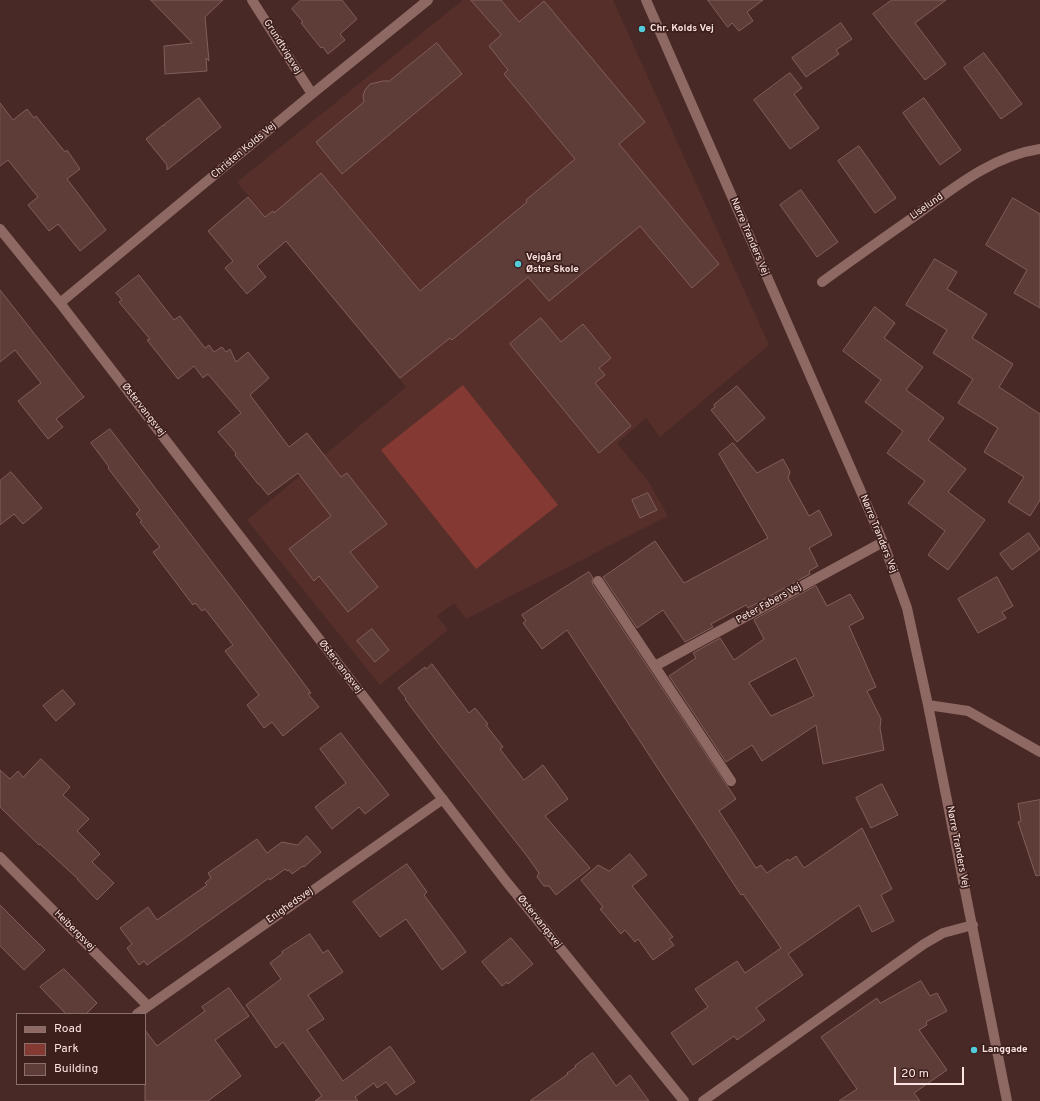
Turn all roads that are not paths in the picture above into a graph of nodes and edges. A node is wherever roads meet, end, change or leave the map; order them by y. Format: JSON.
{"nodes":[{"id":1,"x":252,"y":0,"type":"edge"},
{"id":2,"x":428,"y":0,"type":"edge"},
{"id":3,"x":646,"y":0,"type":"edge"},
{"id":4,"x":312,"y":94,"type":"junction"},
{"id":5,"x":1040,"y":149,"type":"edge"},
{"id":6,"x":0,"y":229,"type":"edge"},
{"id":7,"x":822,"y":282,"type":"dead end"},
{"id":8,"x":60,"y":303,"type":"junction"},
{"id":9,"x":883,"y":542,"type":"junction"},
{"id":10,"x":598,"y":581,"type":"dead end"},
{"id":11,"x":655,"y":666,"type":"junction"},
{"id":12,"x":928,"y":705,"type":"junction"},
{"id":13,"x":1040,"y":752,"type":"edge"},
{"id":14,"x":731,"y":781,"type":"dead end"},
{"id":15,"x":443,"y":799,"type":"junction"},
{"id":16,"x":0,"y":857,"type":"edge"},
{"id":17,"x":973,"y":925,"type":"junction"},
{"id":18,"x":148,"y":1006,"type":"junction"},
{"id":19,"x":138,"y":1013,"type":"edge"},
{"id":20,"x":684,"y":1101,"type":"edge"},
{"id":21,"x":703,"y":1101,"type":"edge"},
{"id":22,"x":1007,"y":1101,"type":"edge"}],
"edges":[{"from":1,"to":4,"type":"street","name":"Grundtvigsvej"},
{"from":2,"to":4,"type":"street","name":"Christen Kolds Vej"},
{"from":3,"to":9,"type":"street","name":"Nørre Tranders Vej"},
{"from":4,"to":8,"type":"street","name":"Christen Kolds Vej"},
{"from":5,"to":7,"type":"street","name":"Liselund"},
{"from":6,"to":8,"type":"street","name":"Østervangsvej"},
{"from":8,"to":15,"type":"street","name":"Østervangsvej"},
{"from":9,"to":11,"type":"street","name":"Peter Fabers Vej"},
{"from":9,"to":12,"type":"street","name":"Nørre Tranders Vej"},
{"from":10,"to":11,"type":"street"},
{"from":11,"to":14,"type":"street"},
{"from":12,"to":13,"type":"street"},
{"from":12,"to":17,"type":"street","name":"Nørre Tranders Vej"},
{"from":15,"to":18,"type":"street","name":"Enighedsvej"},
{"from":15,"to":20,"type":"street","name":"Østervangsvej"},
{"from":16,"to":18,"type":"street","name":"Heibergsvej"},
{"from":17,"to":21,"type":"street"},
{"from":17,"to":22,"type":"street","name":"Nørre Tranders Vej"},
{"from":18,"to":19,"type":"street","name":"Enighedsvej"}]}
